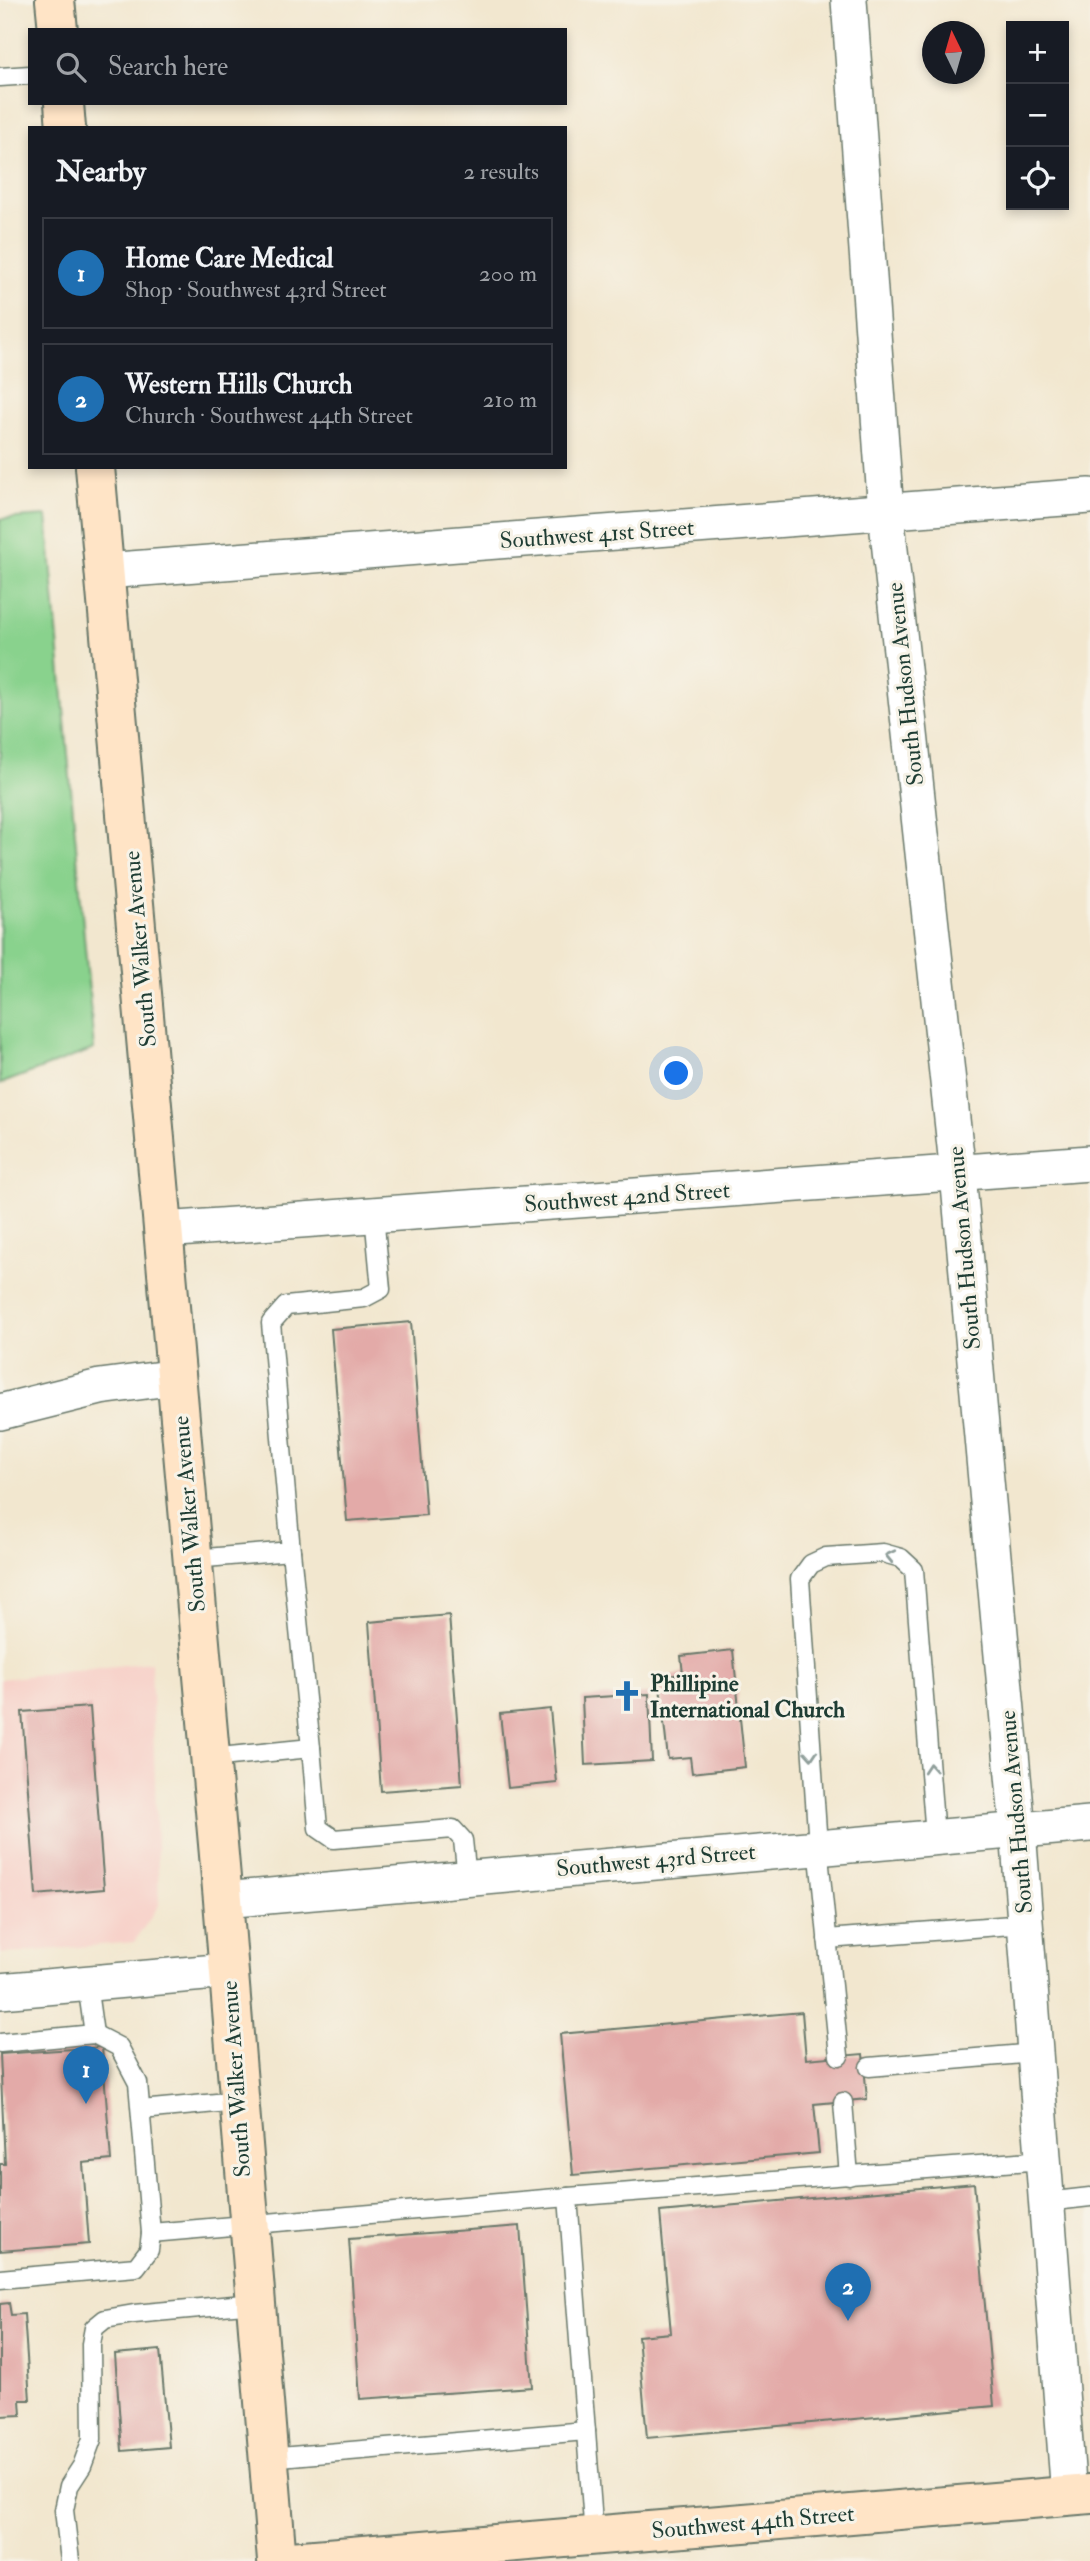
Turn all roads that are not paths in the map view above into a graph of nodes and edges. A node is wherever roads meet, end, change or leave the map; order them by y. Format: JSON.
{"nodes":[{"id":1,"x":55,"y":0,"type":"edge"},
{"id":2,"x":849,"y":0,"type":"edge"},
{"id":3,"x":58,"y":28,"type":"edge"},
{"id":4,"x":28,"y":75,"type":"edge"},
{"id":5,"x":0,"y":77,"type":"edge"},
{"id":6,"x":64,"y":105,"type":"edge"},
{"id":7,"x":66,"y":126,"type":"edge"},
{"id":8,"x":95,"y":469,"type":"edge"},
{"id":9,"x":1090,"y":496,"type":"edge"},
{"id":10,"x":886,"y":513,"type":"junction"},
{"id":11,"x":104,"y":571,"type":"junction"},
{"id":12,"x":1090,"y":1163,"type":"edge"},
{"id":13,"x":958,"y":1174,"type":"junction"},
{"id":14,"x":374,"y":1216,"type":"junction"},
{"id":15,"x":164,"y":1230,"type":"junction"},
{"id":16,"x":177,"y":1377,"type":"junction"},
{"id":17,"x":0,"y":1412,"type":"edge"},
{"id":18,"x":291,"y":1550,"type":"junction"},
{"id":19,"x":193,"y":1559,"type":"junction"},
{"id":20,"x":311,"y":1748,"type":"junction"},
{"id":21,"x":211,"y":1758,"type":"junction"},
{"id":22,"x":1090,"y":1824,"type":"edge"},
{"id":23,"x":1018,"y":1830,"type":"junction"},
{"id":24,"x":935,"y":1836,"type":"junction"},
{"id":25,"x":818,"y":1846,"type":"junction"},
{"id":26,"x":467,"y":1878,"type":"junction"},
{"id":27,"x":223,"y":1900,"type":"junction"},
{"id":28,"x":1025,"y":1924,"type":"junction"},
{"id":29,"x":827,"y":1939,"type":"junction"},
{"id":30,"x":228,"y":1971,"type":"junction"},
{"id":31,"x":87,"y":1983,"type":"junction"},
{"id":32,"x":0,"y":1991,"type":"edge"},
{"id":33,"x":94,"y":2034,"type":"junction"},
{"id":34,"x":0,"y":2043,"type":"edge"},
{"id":35,"x":1035,"y":2053,"type":"junction"},
{"id":36,"x":839,"y":2056,"type":"dead end"},
{"id":37,"x":869,"y":2067,"type":"dead end"},
{"id":38,"x":238,"y":2101,"type":"junction"},
{"id":39,"x":843,"y":2102,"type":"dead end"},
{"id":40,"x":141,"y":2110,"type":"junction"},
{"id":41,"x":1043,"y":2160,"type":"junction"},
{"id":42,"x":849,"y":2176,"type":"junction"},
{"id":43,"x":568,"y":2197,"type":"junction"},
{"id":44,"x":1090,"y":2197,"type":"edge"},
{"id":45,"x":1046,"y":2202,"type":"junction"},
{"id":46,"x":248,"y":2223,"type":"junction"},
{"id":47,"x":151,"y":2233,"type":"junction"},
{"id":48,"x":0,"y":2279,"type":"edge"},
{"id":49,"x":255,"y":2303,"type":"junction"},
{"id":50,"x":586,"y":2431,"type":"junction"},
{"id":51,"x":268,"y":2458,"type":"junction"},
{"id":52,"x":1079,"y":2495,"type":"edge"},
{"id":53,"x":594,"y":2536,"type":"junction"},
{"id":54,"x":528,"y":2551,"type":"edge"},
{"id":55,"x":70,"y":2561,"type":"edge"},
{"id":56,"x":278,"y":2561,"type":"edge"},
{"id":57,"x":291,"y":2561,"type":"edge"}],
"edges":[{"from":1,"to":3,"type":"main road"},
{"from":2,"to":10,"type":"street","name":"South Hudson Avenue"},
{"from":4,"to":5,"type":"lane"},
{"from":6,"to":7,"type":"main road"},
{"from":8,"to":11,"type":"main road","name":"South Walker Avenue"},
{"from":9,"to":10,"type":"street","name":"Southwest 41st Street"},
{"from":10,"to":11,"type":"street","name":"Southwest 41st Street"},
{"from":10,"to":13,"type":"street","name":"South Hudson Avenue"},
{"from":11,"to":15,"type":"main road","name":"South Walker Avenue"},
{"from":12,"to":13,"type":"street","name":"Southwest 42nd Street"},
{"from":13,"to":14,"type":"street","name":"Southwest 42nd Street"},
{"from":13,"to":23,"type":"street","name":"South Hudson Avenue"},
{"from":14,"to":15,"type":"street","name":"Southwest 42nd Street"},
{"from":14,"to":18,"type":"lane"},
{"from":15,"to":16,"type":"main road","name":"South Walker Avenue"},
{"from":16,"to":17,"type":"street"},
{"from":16,"to":19,"type":"main road","name":"South Walker Avenue"},
{"from":18,"to":19,"type":"lane"},
{"from":18,"to":20,"type":"lane"},
{"from":19,"to":21,"type":"main road","name":"South Walker Avenue"},
{"from":20,"to":21,"type":"lane"},
{"from":20,"to":26,"type":"lane"},
{"from":21,"to":27,"type":"main road","name":"South Walker Avenue"},
{"from":22,"to":23,"type":"street","name":"Southwest 43rd Street"},
{"from":23,"to":24,"type":"street","name":"Southwest 43rd Street"},
{"from":23,"to":28,"type":"street","name":"South Hudson Avenue"},
{"from":24,"to":25,"type":"street","name":"Southwest 43rd Street"},
{"from":24,"to":25,"type":"lane","one_way":true},
{"from":25,"to":26,"type":"street","name":"Southwest 43rd Street"},
{"from":25,"to":29,"type":"lane"},
{"from":26,"to":27,"type":"street","name":"Southwest 43rd Street"},
{"from":27,"to":30,"type":"main road","name":"South Walker Avenue"},
{"from":28,"to":29,"type":"lane"},
{"from":28,"to":35,"type":"street","name":"South Hudson Avenue"},
{"from":29,"to":36,"type":"lane"},
{"from":30,"to":31,"type":"street"},
{"from":30,"to":38,"type":"main road","name":"South Walker Avenue"},
{"from":31,"to":32,"type":"street"},
{"from":31,"to":33,"type":"lane"},
{"from":33,"to":34,"type":"lane"},
{"from":33,"to":40,"type":"lane"},
{"from":35,"to":37,"type":"lane"},
{"from":35,"to":41,"type":"street","name":"South Hudson Avenue"},
{"from":38,"to":40,"type":"lane"},
{"from":38,"to":46,"type":"main road","name":"South Walker Avenue"},
{"from":39,"to":42,"type":"lane"},
{"from":40,"to":47,"type":"lane"},
{"from":41,"to":42,"type":"lane"},
{"from":41,"to":45,"type":"street","name":"South Hudson Avenue"},
{"from":42,"to":43,"type":"lane"},
{"from":43,"to":46,"type":"lane"},
{"from":43,"to":50,"type":"lane"},
{"from":44,"to":45,"type":"lane"},
{"from":45,"to":52,"type":"street","name":"South Hudson Avenue"},
{"from":46,"to":47,"type":"lane"},
{"from":46,"to":49,"type":"main road","name":"South Walker Avenue"},
{"from":47,"to":48,"type":"lane"},
{"from":49,"to":51,"type":"main road","name":"South Walker Avenue"},
{"from":49,"to":55,"type":"lane"},
{"from":50,"to":51,"type":"lane"},
{"from":50,"to":53,"type":"lane"},
{"from":51,"to":56,"type":"main road","name":"South Walker Avenue"},
{"from":52,"to":53,"type":"main road","name":"Southwest 44th Street"},
{"from":53,"to":54,"type":"main road","name":"Southwest 44th Street"},
{"from":54,"to":57,"type":"main road","name":"Southwest 44th Street"}]}
